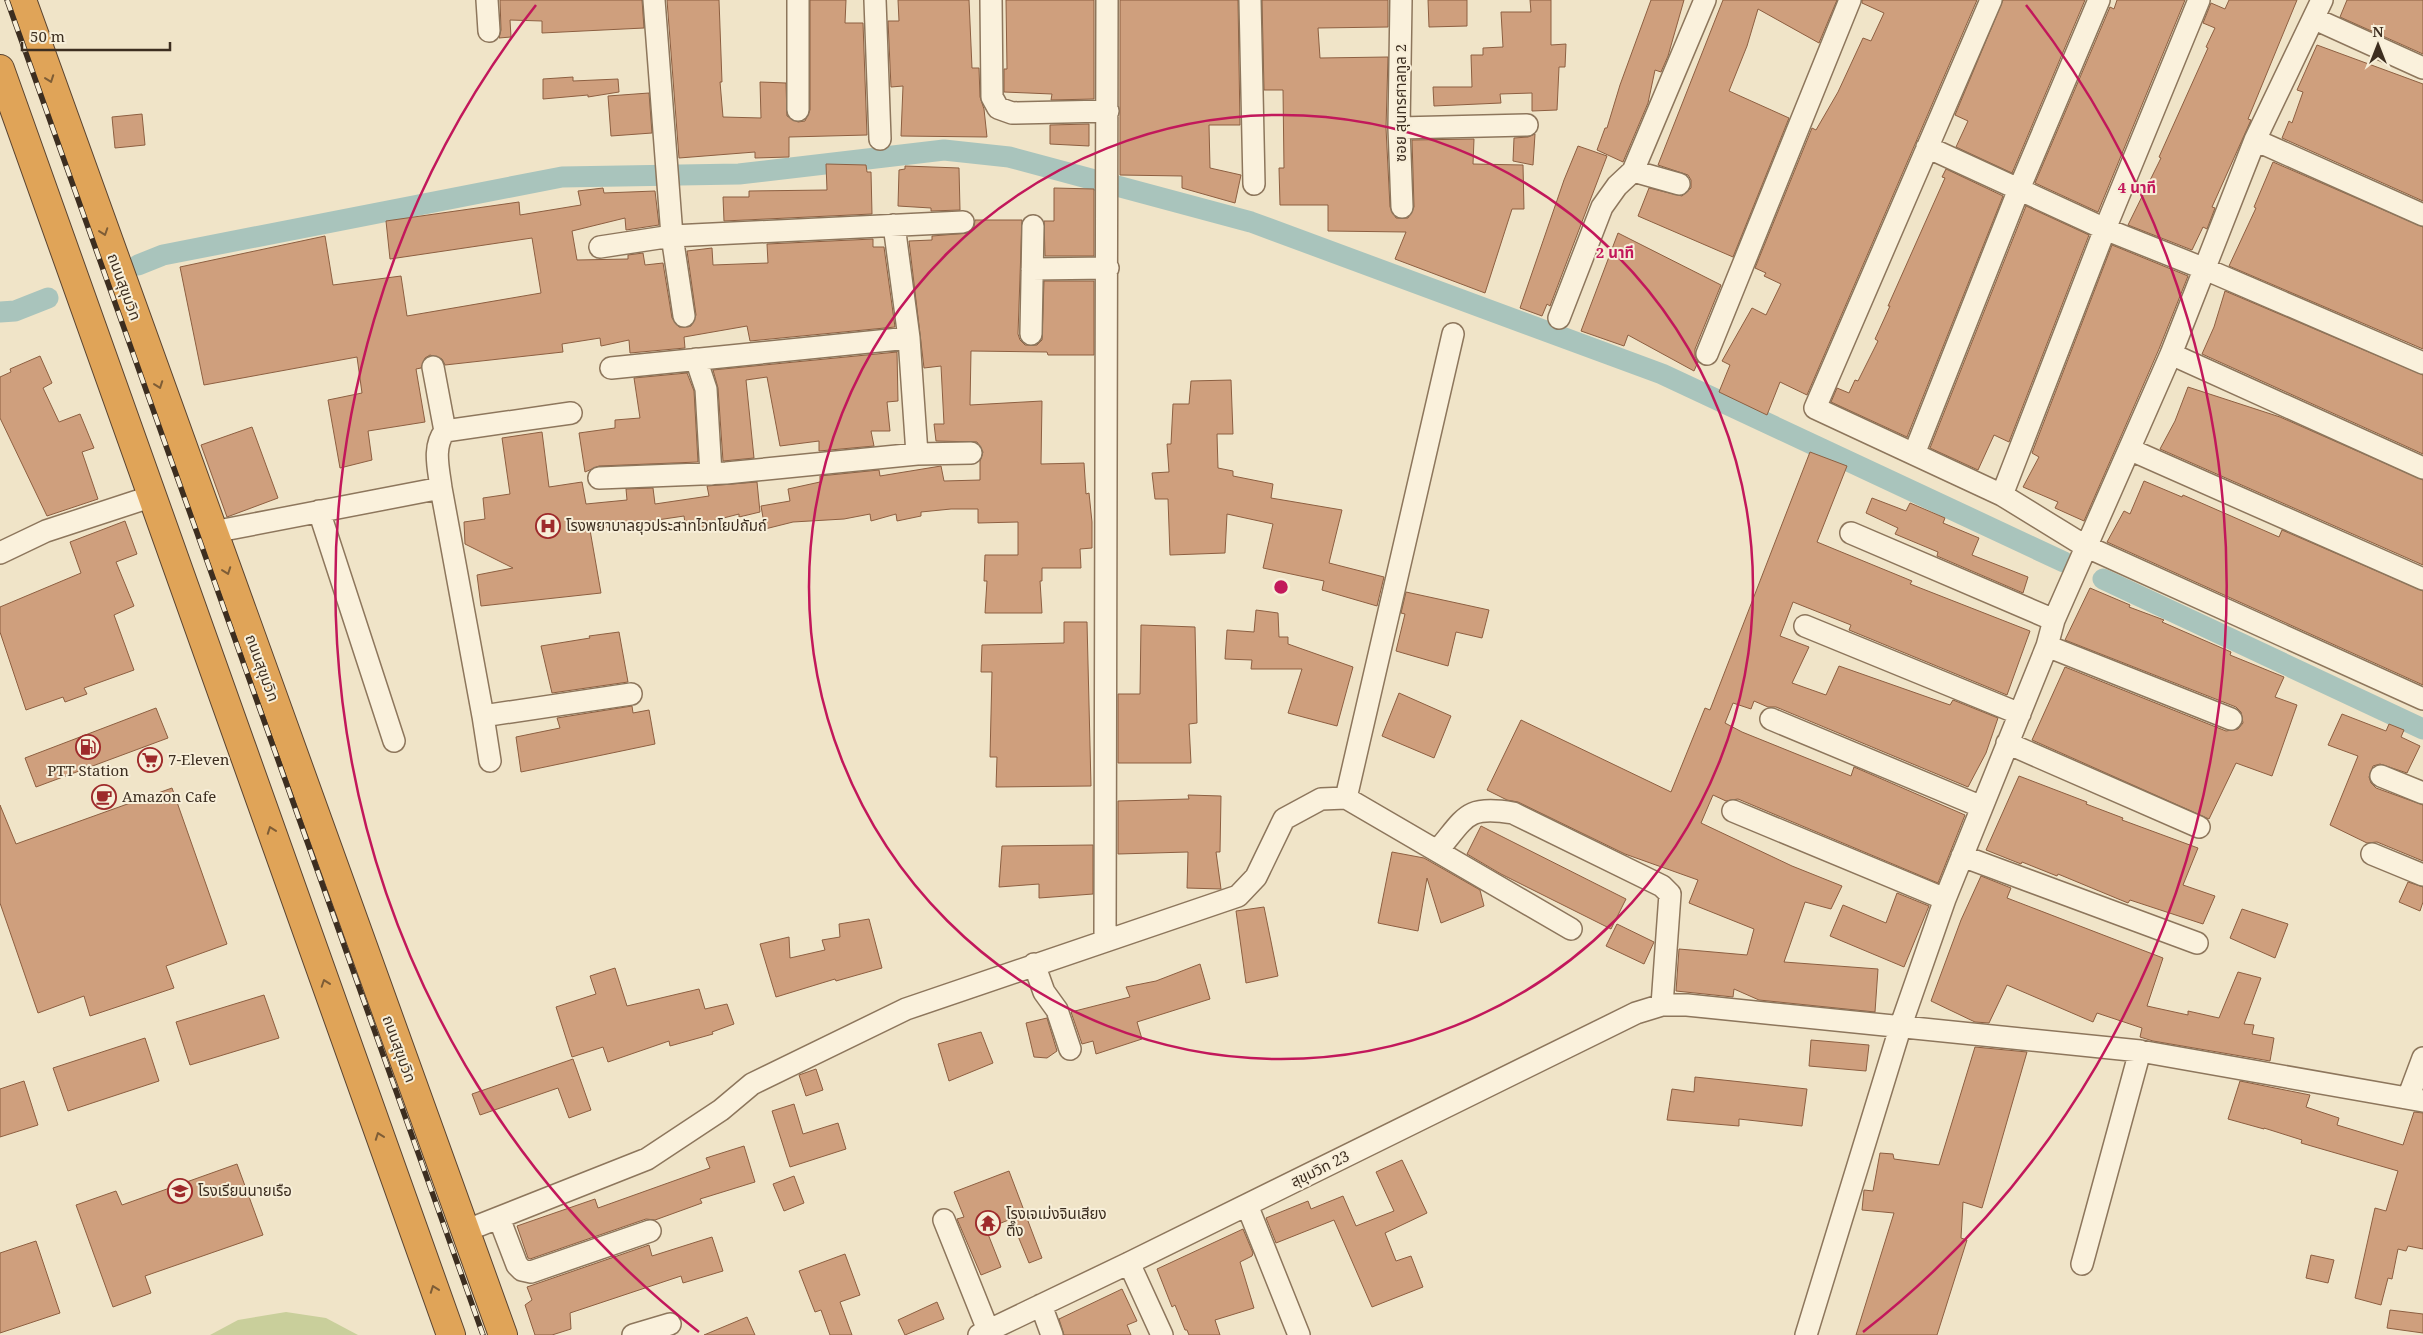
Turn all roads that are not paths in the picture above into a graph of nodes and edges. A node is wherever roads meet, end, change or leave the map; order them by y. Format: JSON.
{"nodes":[{"id":1,"x":22,"y":0,"type":"edge"},
{"id":2,"x":487,"y":0,"type":"edge"},
{"id":3,"x":654,"y":0,"type":"edge"},
{"id":4,"x":798,"y":0,"type":"edge"},
{"id":5,"x":875,"y":0,"type":"edge"},
{"id":6,"x":991,"y":0,"type":"edge"},
{"id":7,"x":1107,"y":0,"type":"edge"},
{"id":8,"x":1250,"y":0,"type":"edge"},
{"id":9,"x":1401,"y":0,"type":"edge"},
{"id":10,"x":1705,"y":0,"type":"edge"},
{"id":11,"x":1850,"y":0,"type":"edge"},
{"id":12,"x":1991,"y":0,"type":"edge"},
{"id":13,"x":2099,"y":0,"type":"edge"},
{"id":14,"x":2199,"y":0,"type":"edge"},
{"id":15,"x":2318,"y":9,"type":"edge"},
{"id":16,"x":489,"y":31,"type":"dead end"},
{"id":17,"x":2423,"y":68,"type":"edge"},
{"id":18,"x":0,"y":69,"type":"edge"},
{"id":19,"x":798,"y":110,"type":"dead end"},
{"id":20,"x":1108,"y":111,"type":"junction"},
{"id":21,"x":1527,"y":125,"type":"dead end"},
{"id":22,"x":1399,"y":128,"type":"junction"},
{"id":23,"x":880,"y":139,"type":"dead end"},
{"id":24,"x":2255,"y":140,"type":"junction"},
{"id":25,"x":1927,"y":147,"type":"junction"},
{"id":26,"x":1633,"y":171,"type":"junction"},
{"id":27,"x":1254,"y":184,"type":"dead end"},
{"id":28,"x":1679,"y":184,"type":"dead end"},
{"id":29,"x":2019,"y":189,"type":"junction"},
{"id":30,"x":1402,"y":207,"type":"dead end"},
{"id":31,"x":2423,"y":216,"type":"edge"},
{"id":32,"x":963,"y":222,"type":"dead end"},
{"id":33,"x":894,"y":225,"type":"junction"},
{"id":34,"x":1034,"y":226,"type":"dead end"},
{"id":35,"x":2105,"y":229,"type":"junction"},
{"id":36,"x":672,"y":236,"type":"junction"},
{"id":37,"x":600,"y":247,"type":"dead end"},
{"id":38,"x":1108,"y":268,"type":"junction"},
{"id":39,"x":1032,"y":269,"type":"junction"},
{"id":40,"x":2205,"y":269,"type":"junction"},
{"id":41,"x":684,"y":316,"type":"dead end"},
{"id":42,"x":1559,"y":318,"type":"dead end"},
{"id":43,"x":1031,"y":334,"type":"dead end"},
{"id":44,"x":1453,"y":334,"type":"dead end"},
{"id":45,"x":909,"y":338,"type":"junction"},
{"id":46,"x":1707,"y":354,"type":"dead end"},
{"id":47,"x":2172,"y":354,"type":"junction"},
{"id":48,"x":696,"y":359,"type":"junction"},
{"id":49,"x":2423,"y":363,"type":"edge"},
{"id":50,"x":433,"y":367,"type":"dead end"},
{"id":51,"x":611,"y":368,"type":"dead end"},
{"id":52,"x":571,"y":414,"type":"dead end"},
{"id":53,"x":445,"y":431,"type":"junction"},
{"id":54,"x":2131,"y":450,"type":"junction"},
{"id":55,"x":971,"y":453,"type":"dead end"},
{"id":56,"x":917,"y":454,"type":"junction"},
{"id":57,"x":1914,"y":454,"type":"junction"},
{"id":58,"x":2423,"y":468,"type":"edge"},
{"id":59,"x":712,"y":474,"type":"junction"},
{"id":60,"x":599,"y":478,"type":"dead end"},
{"id":61,"x":441,"y":488,"type":"junction"},
{"id":62,"x":153,"y":496,"type":"junction"},
{"id":63,"x":2002,"y":496,"type":"junction"},
{"id":64,"x":319,"y":512,"type":"junction"},
{"id":65,"x":213,"y":532,"type":"junction"},
{"id":66,"x":1851,"y":533,"type":"dead end"},
{"id":67,"x":2085,"y":546,"type":"junction"},
{"id":68,"x":2,"y":549,"type":"edge"},
{"id":69,"x":2423,"y":579,"type":"edge"},
{"id":70,"x":2054,"y":620,"type":"junction"},
{"id":71,"x":1805,"y":626,"type":"dead end"},
{"id":72,"x":2047,"y":646,"type":"junction"},
{"id":73,"x":631,"y":694,"type":"dead end"},
{"id":74,"x":2423,"y":698,"type":"edge"},
{"id":75,"x":2020,"y":714,"type":"junction"},
{"id":76,"x":483,"y":716,"type":"junction"},
{"id":77,"x":1771,"y":719,"type":"dead end"},
{"id":78,"x":2231,"y":719,"type":"dead end"},
{"id":79,"x":394,"y":741,"type":"dead end"},
{"id":80,"x":2007,"y":743,"type":"junction"},
{"id":81,"x":490,"y":761,"type":"dead end"},
{"id":82,"x":2381,"y":776,"type":"dead end"},
{"id":83,"x":2423,"y":793,"type":"edge"},
{"id":84,"x":1346,"y":798,"type":"junction"},
{"id":85,"x":1982,"y":807,"type":"junction"},
{"id":86,"x":1734,"y":811,"type":"dead end"},
{"id":87,"x":2199,"y":827,"type":"dead end"},
{"id":88,"x":1438,"y":850,"type":"junction"},
{"id":89,"x":2372,"y":854,"type":"dead end"},
{"id":90,"x":1962,"y":856,"type":"junction"},
{"id":91,"x":2423,"y":874,"type":"edge"},
{"id":92,"x":1945,"y":900,"type":"junction"},
{"id":93,"x":1571,"y":928,"type":"dead end"},
{"id":94,"x":1105,"y":940,"type":"junction"},
{"id":95,"x":2197,"y":943,"type":"dead end"},
{"id":96,"x":1034,"y":964,"type":"junction"},
{"id":97,"x":1662,"y":1005,"type":"junction"},
{"id":98,"x":1901,"y":1025,"type":"junction"},
{"id":99,"x":1070,"y":1049,"type":"dead end"},
{"id":100,"x":2140,"y":1051,"type":"junction"},
{"id":101,"x":2423,"y":1058,"type":"edge"},
{"id":102,"x":2415,"y":1100,"type":"edge"},
{"id":103,"x":1247,"y":1205,"type":"junction"},
{"id":104,"x":499,"y":1218,"type":"junction"},
{"id":105,"x":944,"y":1220,"type":"dead end"},
{"id":106,"x":465,"y":1231,"type":"junction"},
{"id":107,"x":650,"y":1231,"type":"dead end"},
{"id":108,"x":1129,"y":1263,"type":"junction"},
{"id":109,"x":2082,"y":1264,"type":"dead end"},
{"id":110,"x":1041,"y":1305,"type":"junction"},
{"id":111,"x":670,"y":1324,"type":"dead end"},
{"id":112,"x":984,"y":1333,"type":"edge"},
{"id":113,"x":451,"y":1335,"type":"edge"},
{"id":114,"x":503,"y":1335,"type":"edge"},
{"id":115,"x":633,"y":1335,"type":"edge"},
{"id":116,"x":1052,"y":1335,"type":"edge"},
{"id":117,"x":1162,"y":1335,"type":"edge"},
{"id":118,"x":1299,"y":1335,"type":"edge"},
{"id":119,"x":1806,"y":1335,"type":"edge"}],
"edges":[{"from":1,"to":65,"type":"highway","name":"ถนนสุขุมวิท","one_way":true},
{"from":2,"to":16,"type":"street"},
{"from":3,"to":36,"type":"street"},
{"from":4,"to":19,"type":"street"},
{"from":5,"to":23,"type":"street"},
{"from":6,"to":20,"type":"street"},
{"from":7,"to":20,"type":"street"},
{"from":8,"to":27,"type":"street"},
{"from":9,"to":22,"type":"street","name":"ซอย สุนทรศาลทูล 2"},
{"from":10,"to":26,"type":"street"},
{"from":11,"to":46,"type":"street"},
{"from":12,"to":25,"type":"street"},
{"from":13,"to":29,"type":"street"},
{"from":14,"to":35,"type":"street"},
{"from":15,"to":17,"type":"street"},
{"from":15,"to":24,"type":"street"},
{"from":18,"to":62,"type":"highway"},
{"from":20,"to":38,"type":"street"},
{"from":21,"to":22,"type":"street"},
{"from":22,"to":30,"type":"street","name":"ซอย สุนทรศาลทูล 2"},
{"from":24,"to":31,"type":"street"},
{"from":24,"to":40,"type":"street"},
{"from":25,"to":29,"type":"street"},
{"from":25,"to":57,"type":"street"},
{"from":26,"to":28,"type":"street"},
{"from":26,"to":42,"type":"street"},
{"from":29,"to":35,"type":"street"},
{"from":29,"to":57,"type":"street"},
{"from":32,"to":33,"type":"street"},
{"from":33,"to":36,"type":"street"},
{"from":33,"to":45,"type":"street"},
{"from":34,"to":39,"type":"street"},
{"from":35,"to":40,"type":"street"},
{"from":35,"to":63,"type":"street"},
{"from":36,"to":37,"type":"street"},
{"from":36,"to":41,"type":"street"},
{"from":38,"to":39,"type":"street"},
{"from":38,"to":94,"type":"street"},
{"from":39,"to":43,"type":"street"},
{"from":40,"to":47,"type":"street"},
{"from":40,"to":49,"type":"street"},
{"from":44,"to":84,"type":"street"},
{"from":45,"to":48,"type":"street"},
{"from":45,"to":56,"type":"street"},
{"from":47,"to":54,"type":"street"},
{"from":47,"to":58,"type":"street"},
{"from":48,"to":51,"type":"street"},
{"from":48,"to":59,"type":"street"},
{"from":50,"to":53,"type":"street"},
{"from":52,"to":53,"type":"street"},
{"from":53,"to":61,"type":"street"},
{"from":54,"to":67,"type":"street"},
{"from":54,"to":69,"type":"street"},
{"from":55,"to":56,"type":"street"},
{"from":56,"to":59,"type":"street"},
{"from":57,"to":63,"type":"street"},
{"from":59,"to":60,"type":"street"},
{"from":61,"to":64,"type":"street"},
{"from":61,"to":76,"type":"street"},
{"from":62,"to":68,"type":"street"},
{"from":113,"to":62,"type":"highway","one_way":true},
{"from":63,"to":67,"type":"street"},
{"from":64,"to":65,"type":"street"},
{"from":64,"to":79,"type":"street"},
{"from":65,"to":106,"type":"highway","name":"ถนนสุขุมวิท","one_way":true},
{"from":66,"to":70,"type":"street"},
{"from":67,"to":70,"type":"street"},
{"from":67,"to":74,"type":"street"},
{"from":70,"to":72,"type":"street"},
{"from":71,"to":75,"type":"street"},
{"from":72,"to":75,"type":"street"},
{"from":72,"to":78,"type":"street"},
{"from":73,"to":76,"type":"street"},
{"from":75,"to":80,"type":"street"},
{"from":76,"to":81,"type":"street"},
{"from":77,"to":85,"type":"street"},
{"from":80,"to":85,"type":"street"},
{"from":80,"to":87,"type":"street"},
{"from":82,"to":83,"type":"street"},
{"from":84,"to":88,"type":"street"},
{"from":84,"to":94,"type":"street"},
{"from":85,"to":90,"type":"street"},
{"from":86,"to":92,"type":"street"},
{"from":88,"to":93,"type":"street"},
{"from":88,"to":97,"type":"street"},
{"from":89,"to":91,"type":"street"},
{"from":90,"to":92,"type":"street"},
{"from":90,"to":95,"type":"street"},
{"from":92,"to":98,"type":"street"},
{"from":94,"to":96,"type":"street"},
{"from":96,"to":99,"type":"street"},
{"from":96,"to":104,"type":"street"},
{"from":97,"to":98,"type":"street","name":"สุขุมวิท 23"},
{"from":97,"to":103,"type":"street","name":"สุขุมวิท 23"},
{"from":98,"to":100,"type":"street","name":"สุขุมวิท 23"},
{"from":98,"to":119,"type":"street"},
{"from":100,"to":102,"type":"street","name":"สุขุมวิท 23"},
{"from":100,"to":109,"type":"street"},
{"from":101,"to":102,"type":"street"},
{"from":103,"to":108,"type":"street","name":"สุขุมวิท 23"},
{"from":103,"to":118,"type":"street"},
{"from":104,"to":106,"type":"street"},
{"from":104,"to":107,"type":"street"},
{"from":105,"to":112,"type":"street"},
{"from":106,"to":114,"type":"highway","name":"ถนนสุขุมวิท"},
{"from":108,"to":110,"type":"street","name":"สุขุมวิท 23"},
{"from":108,"to":117,"type":"street"},
{"from":110,"to":112,"type":"street","name":"สุขุมวิท 23"},
{"from":110,"to":116,"type":"street"},
{"from":111,"to":115,"type":"street"}]}
